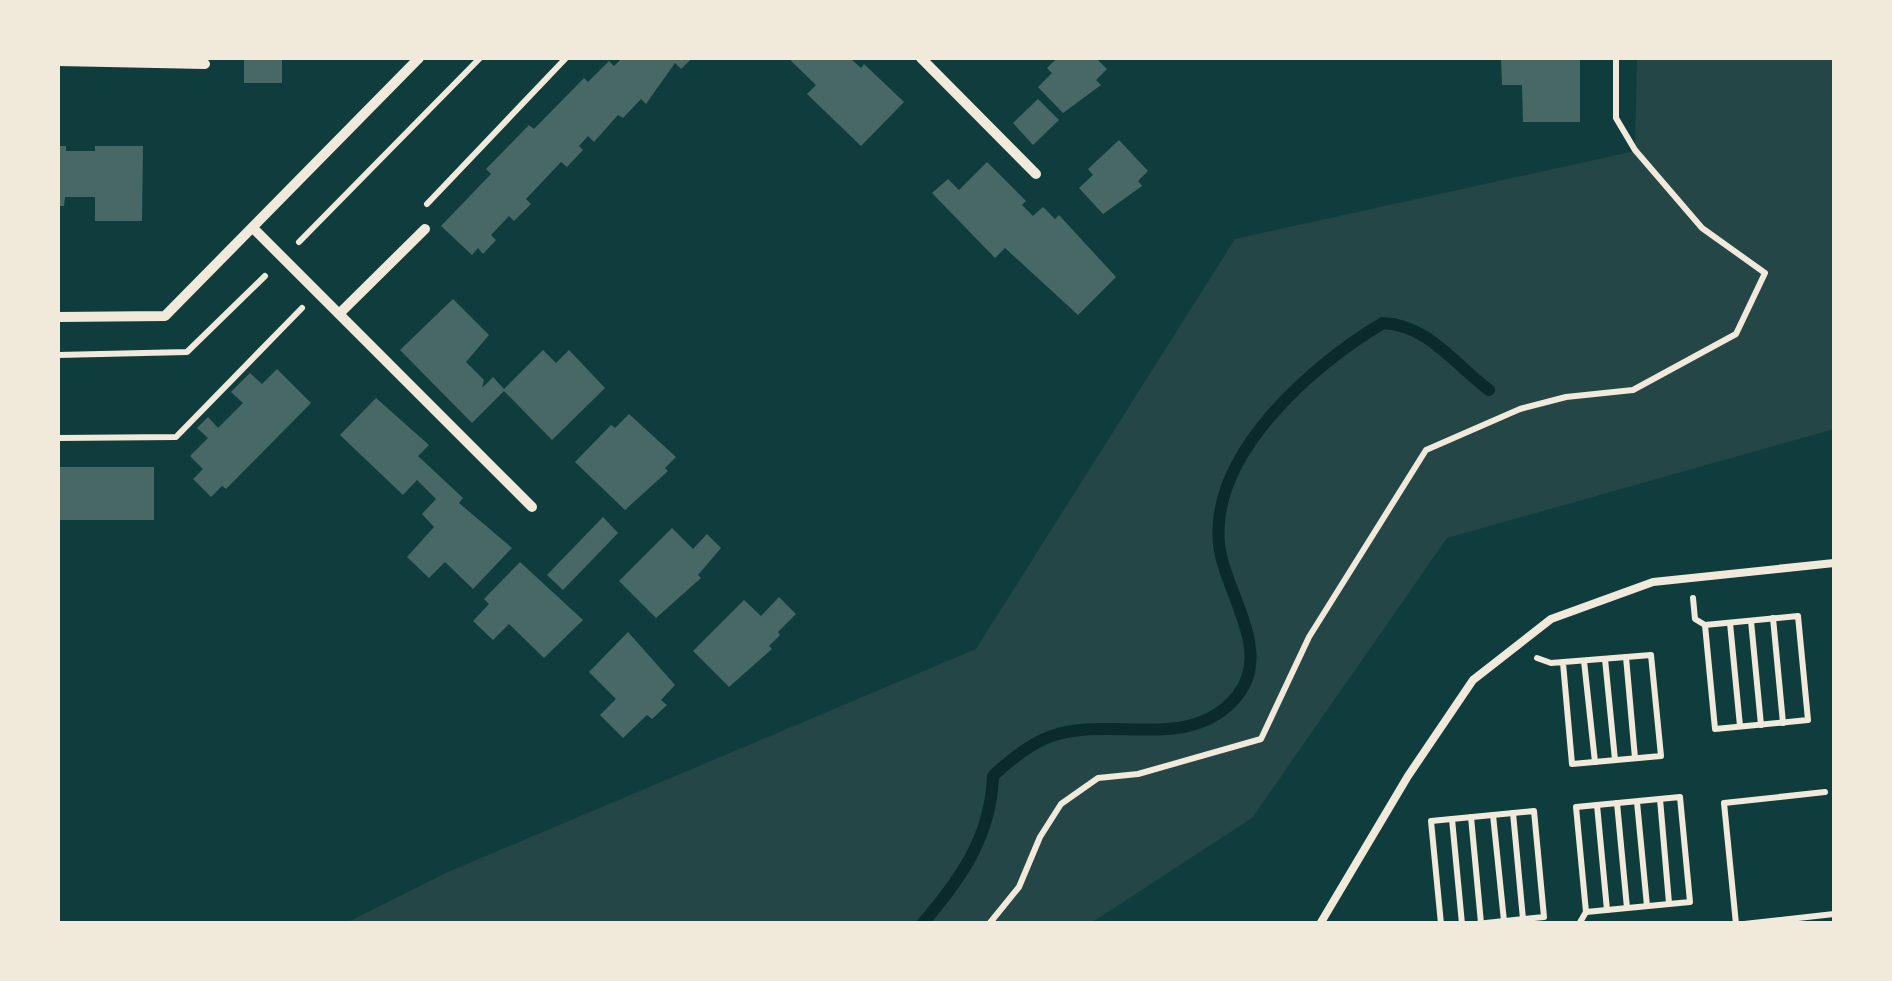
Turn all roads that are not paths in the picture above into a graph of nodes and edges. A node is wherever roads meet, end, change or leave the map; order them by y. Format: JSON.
{"nodes":[{"id":1,"x":420,"y":58,"type":"edge"},
{"id":2,"x":921,"y":58,"type":"edge"},
{"id":3,"x":58,"y":61,"type":"edge"},
{"id":4,"x":204,"y":64,"type":"dead end"},
{"id":5,"x":1036,"y":174,"type":"dead end"},
{"id":6,"x":254,"y":229,"type":"junction"},
{"id":7,"x":425,"y":229,"type":"road end"},
{"id":8,"x":340,"y":313,"type":"junction"},
{"id":9,"x":58,"y":317,"type":"edge"},
{"id":10,"x":532,"y":507,"type":"dead end"},
{"id":11,"x":1834,"y":563,"type":"edge"},
{"id":12,"x":1320,"y":924,"type":"edge"}],
"edges":[{"from":1,"to":6,"type":"street"},
{"from":2,"to":5,"type":"street"},
{"from":3,"to":4,"type":"street"},
{"from":6,"to":8,"type":"street"},
{"from":6,"to":9,"type":"street"},
{"from":7,"to":8,"type":"street"},
{"from":8,"to":10,"type":"street"},
{"from":11,"to":12,"type":"lane"}]}
